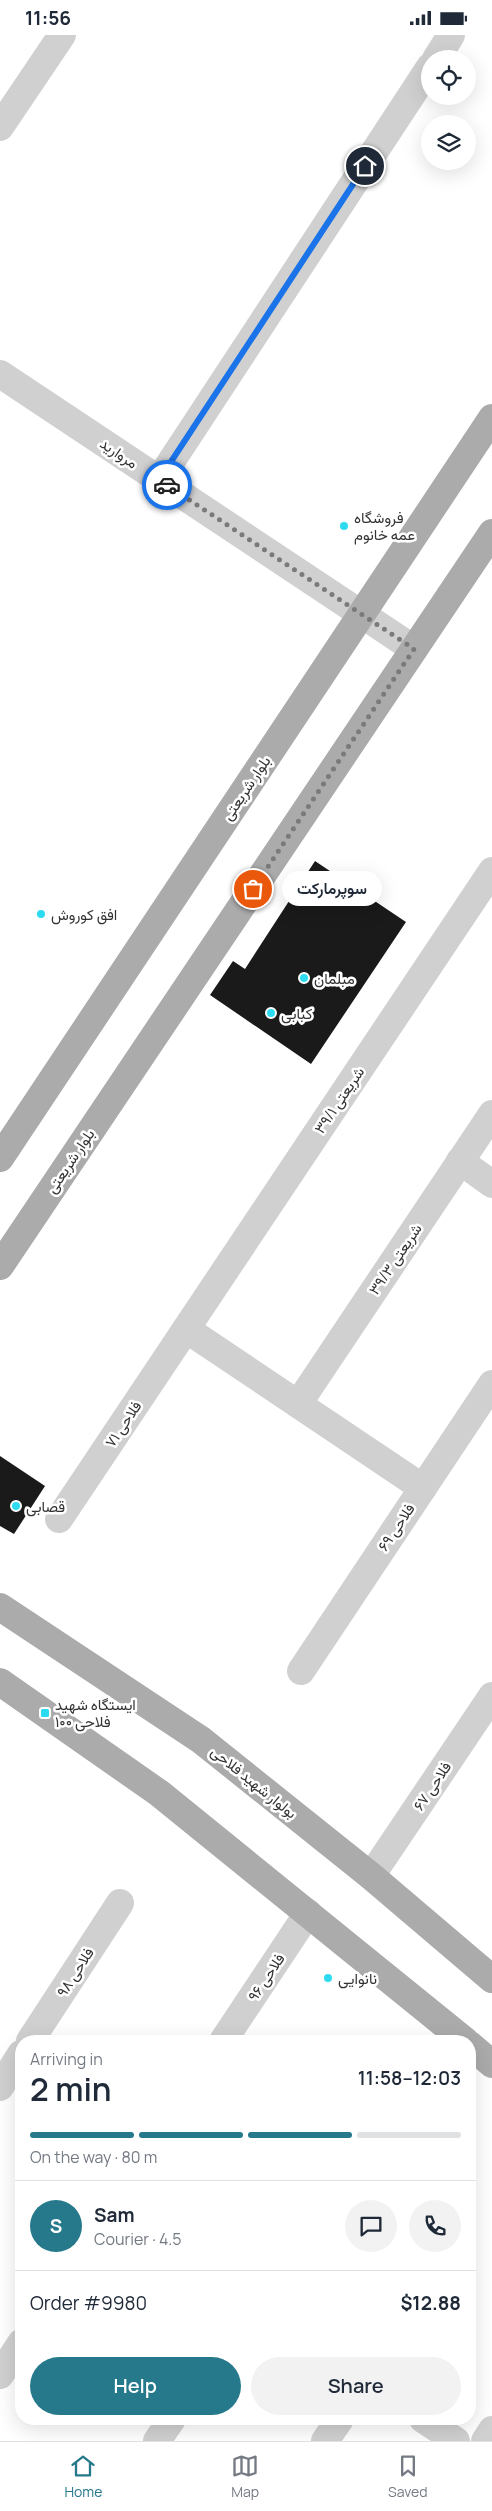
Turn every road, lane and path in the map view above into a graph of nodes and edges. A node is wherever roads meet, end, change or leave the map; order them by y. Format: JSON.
{"nodes":[{"id":1,"x":62,"y":35,"type":"edge"},
{"id":2,"x":451,"y":35,"type":"edge"},
{"id":3,"x":442,"y":50,"type":"edge"},
{"id":4,"x":421,"y":81,"type":"edge"},
{"id":5,"x":0,"y":127,"type":"edge"},
{"id":6,"x":0,"y":373,"type":"edge"},
{"id":7,"x":492,"y":418,"type":"edge"},
{"id":8,"x":159,"y":480,"type":"junction"},
{"id":9,"x":492,"y":533,"type":"edge"},
{"id":10,"x":361,"y":613,"type":"junction"},
{"id":11,"x":414,"y":649,"type":"junction"},
{"id":12,"x":492,"y":871,"type":"edge"},
{"id":13,"x":492,"y":1114,"type":"edge"},
{"id":14,"x":0,"y":1158,"type":"edge"},
{"id":15,"x":460,"y":1161,"type":"junction"},
{"id":16,"x":492,"y":1184,"type":"edge"},
{"id":17,"x":0,"y":1266,"type":"edge"},
{"id":18,"x":186,"y":1329,"type":"junction"},
{"id":19,"x":492,"y":1384,"type":"edge"},
{"id":20,"x":298,"y":1404,"type":"junction"},
{"id":21,"x":423,"y":1488,"type":"junction"},
{"id":22,"x":59,"y":1519,"type":"dead end"},
{"id":23,"x":0,"y":1607,"type":"edge"},
{"id":24,"x":301,"y":1671,"type":"dead end"},
{"id":25,"x":0,"y":1681,"type":"edge"},
{"id":26,"x":492,"y":1696,"type":"edge"},
{"id":27,"x":371,"y":1876,"type":"junction"},
{"id":28,"x":120,"y":1903,"type":"dead end"},
{"id":29,"x":308,"y":1913,"type":"junction"},
{"id":30,"x":492,"y":1979,"type":"edge"},
{"id":31,"x":34,"y":2035,"type":"edge"},
{"id":32,"x":227,"y":2035,"type":"edge"},
{"id":33,"x":458,"y":2035,"type":"edge"},
{"id":34,"x":476,"y":2050,"type":"edge"},
{"id":35,"x":492,"y":2063,"type":"edge"},
{"id":36,"x":15,"y":2352,"type":"edge"},
{"id":37,"x":0,"y":2375,"type":"edge"},
{"id":38,"x":168,"y":2425,"type":"edge"},
{"id":39,"x":336,"y":2425,"type":"edge"},
{"id":40,"x":432,"y":2425,"type":"edge"},
{"id":41,"x":492,"y":2430,"type":"edge"},
{"id":42,"x":157,"y":2441,"type":"edge"},
{"id":43,"x":325,"y":2441,"type":"edge"},
{"id":44,"x":456,"y":2441,"type":"edge"},
{"id":45,"x":485,"y":2441,"type":"edge"}],
"edges":[{"from":1,"to":5,"type":"street"},
{"from":2,"to":3,"type":"street"},
{"from":4,"to":8,"type":"street"},
{"from":6,"to":8,"type":"street","name":"مروارید"},
{"from":7,"to":10,"type":"main road","name":"بلوار شریعتی"},
{"from":8,"to":10,"type":"street","name":"مروارید"},
{"from":9,"to":11,"type":"main road","name":"بلوار شریعتی"},
{"from":10,"to":11,"type":"street","name":"مروارید"},
{"from":10,"to":14,"type":"main road","name":"بلوار شریعتی"},
{"from":11,"to":17,"type":"main road","name":"بلوار شریعتی"},
{"from":12,"to":18,"type":"street","name":"شریعتی ۳۹/۱"},
{"from":13,"to":15,"type":"street","name":"شریعتی ۳۹/۳"},
{"from":15,"to":16,"type":"street"},
{"from":15,"to":20,"type":"street","name":"شریعتی ۳۹/۳"},
{"from":18,"to":20,"type":"street"},
{"from":18,"to":22,"type":"street","name":"فلاحی ۷۱"},
{"from":19,"to":21,"type":"street","name":"فلاحی ۶۹"},
{"from":20,"to":21,"type":"street"},
{"from":21,"to":24,"type":"street","name":"فلاحی ۶۹"},
{"from":23,"to":27,"type":"main road","name":"بولوار شهید فلاحی"},
{"from":25,"to":29,"type":"main road"},
{"from":26,"to":27,"type":"street","name":"فلاحی ۶۷"},
{"from":27,"to":30,"type":"main road","name":"بولوار شهید فلاحی"},
{"from":28,"to":31,"type":"street","name":"فلاحی ۹۸"},
{"from":29,"to":32,"type":"street","name":"فلاحی ۹۶"},
{"from":29,"to":33,"type":"main road"},
{"from":34,"to":35,"type":"main road"},
{"from":36,"to":37,"type":"street"},
{"from":38,"to":42,"type":"street"},
{"from":39,"to":43,"type":"street"},
{"from":40,"to":44,"type":"street"},
{"from":41,"to":45,"type":"street"}]}
